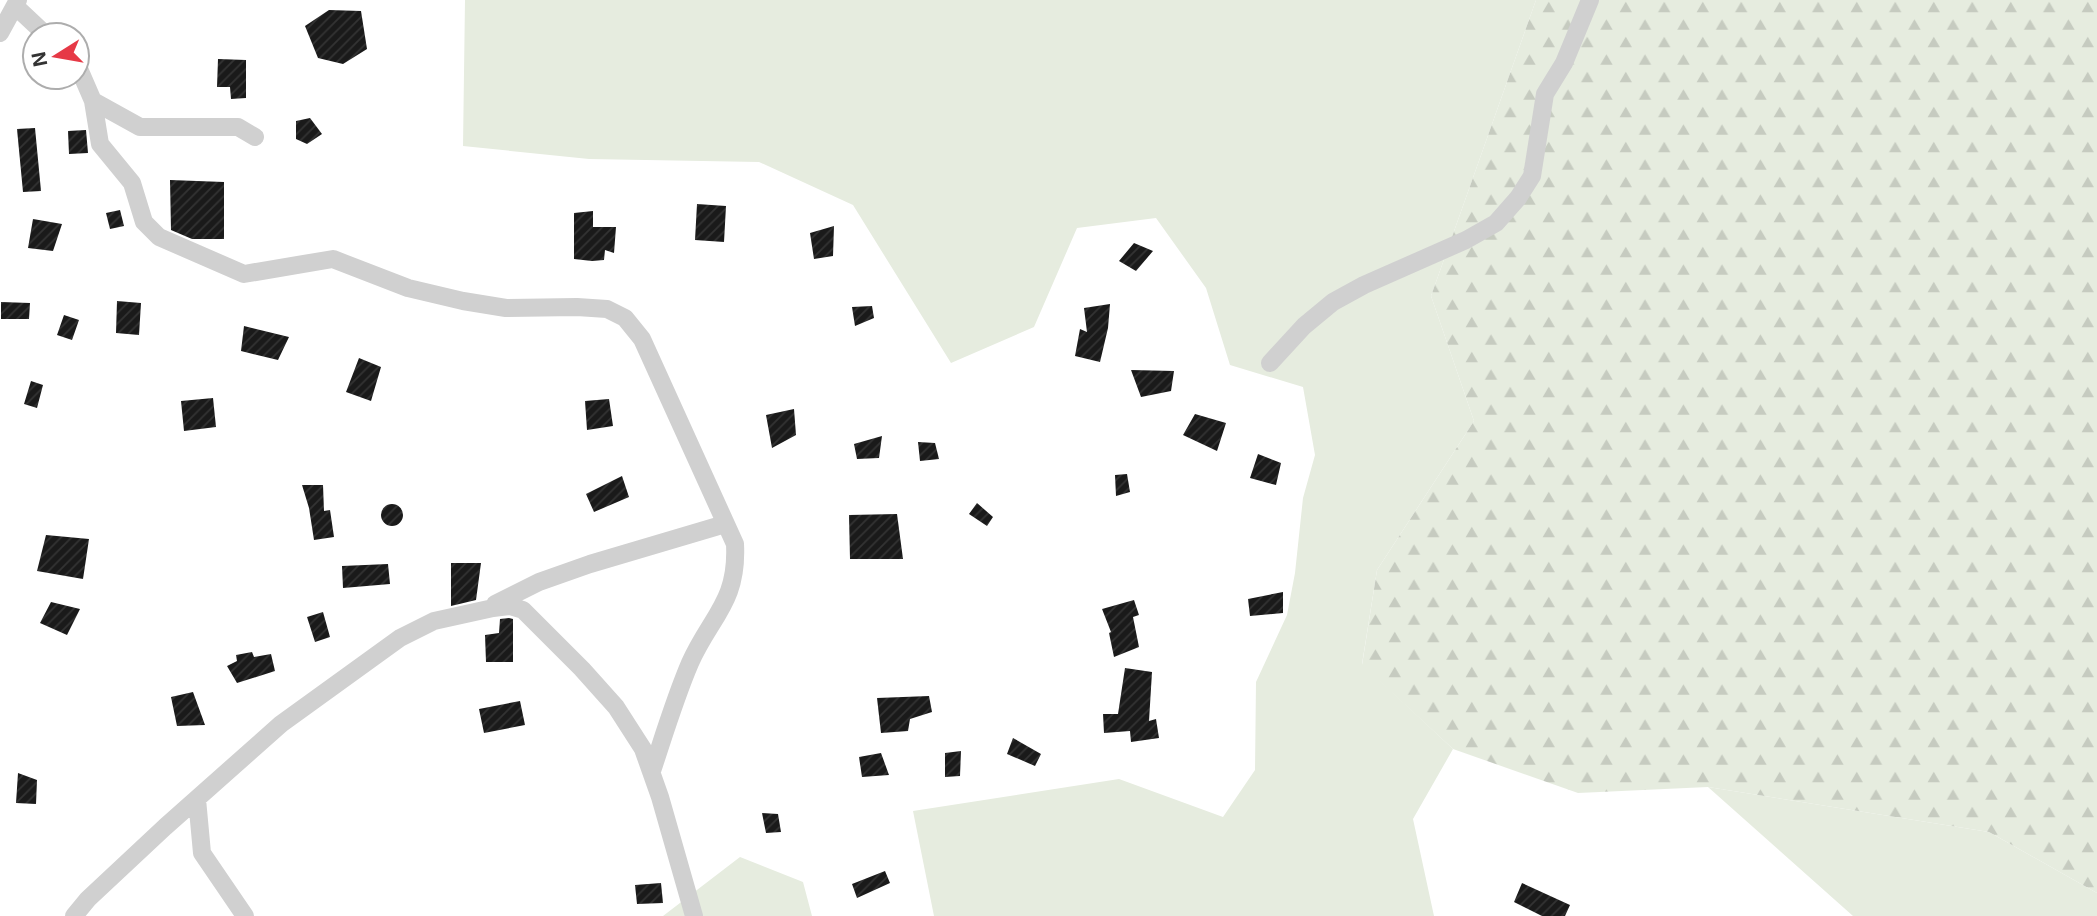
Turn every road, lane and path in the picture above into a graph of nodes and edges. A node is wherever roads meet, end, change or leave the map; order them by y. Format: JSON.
{"nodes":[{"id":1,"x":1590,"y":0,"type":"edge"},
{"id":2,"x":16,"y":3,"type":"edge"},
{"id":3,"x":33,"y":21,"type":"edge"},
{"id":4,"x":0,"y":33,"type":"edge"},
{"id":5,"x":89,"y":91,"type":"edge"},
{"id":6,"x":93,"y":101,"type":"junction"},
{"id":7,"x":255,"y":136,"type":"dead end"},
{"id":8,"x":1270,"y":363,"type":"dead end"},
{"id":9,"x":725,"y":524,"type":"junction"},
{"id":10,"x":482,"y":610,"type":"junction"},
{"id":11,"x":652,"y":771,"type":"junction"},
{"id":12,"x":197,"y":799,"type":"junction"},
{"id":13,"x":74,"y":916,"type":"edge"},
{"id":14,"x":245,"y":916,"type":"edge"},
{"id":15,"x":694,"y":916,"type":"edge"}],
"edges":[{"from":1,"to":8,"type":"street"},
{"from":2,"to":3,"type":"street"},
{"from":2,"to":4,"type":"street"},
{"from":5,"to":6,"type":"street"},
{"from":6,"to":7,"type":"street"},
{"from":6,"to":9,"type":"street"},
{"from":9,"to":10,"type":"street"},
{"from":9,"to":11,"type":"street"},
{"from":10,"to":11,"type":"street"},
{"from":10,"to":12,"type":"street"},
{"from":11,"to":15,"type":"street"},
{"from":12,"to":13,"type":"street"},
{"from":12,"to":14,"type":"street"}]}
